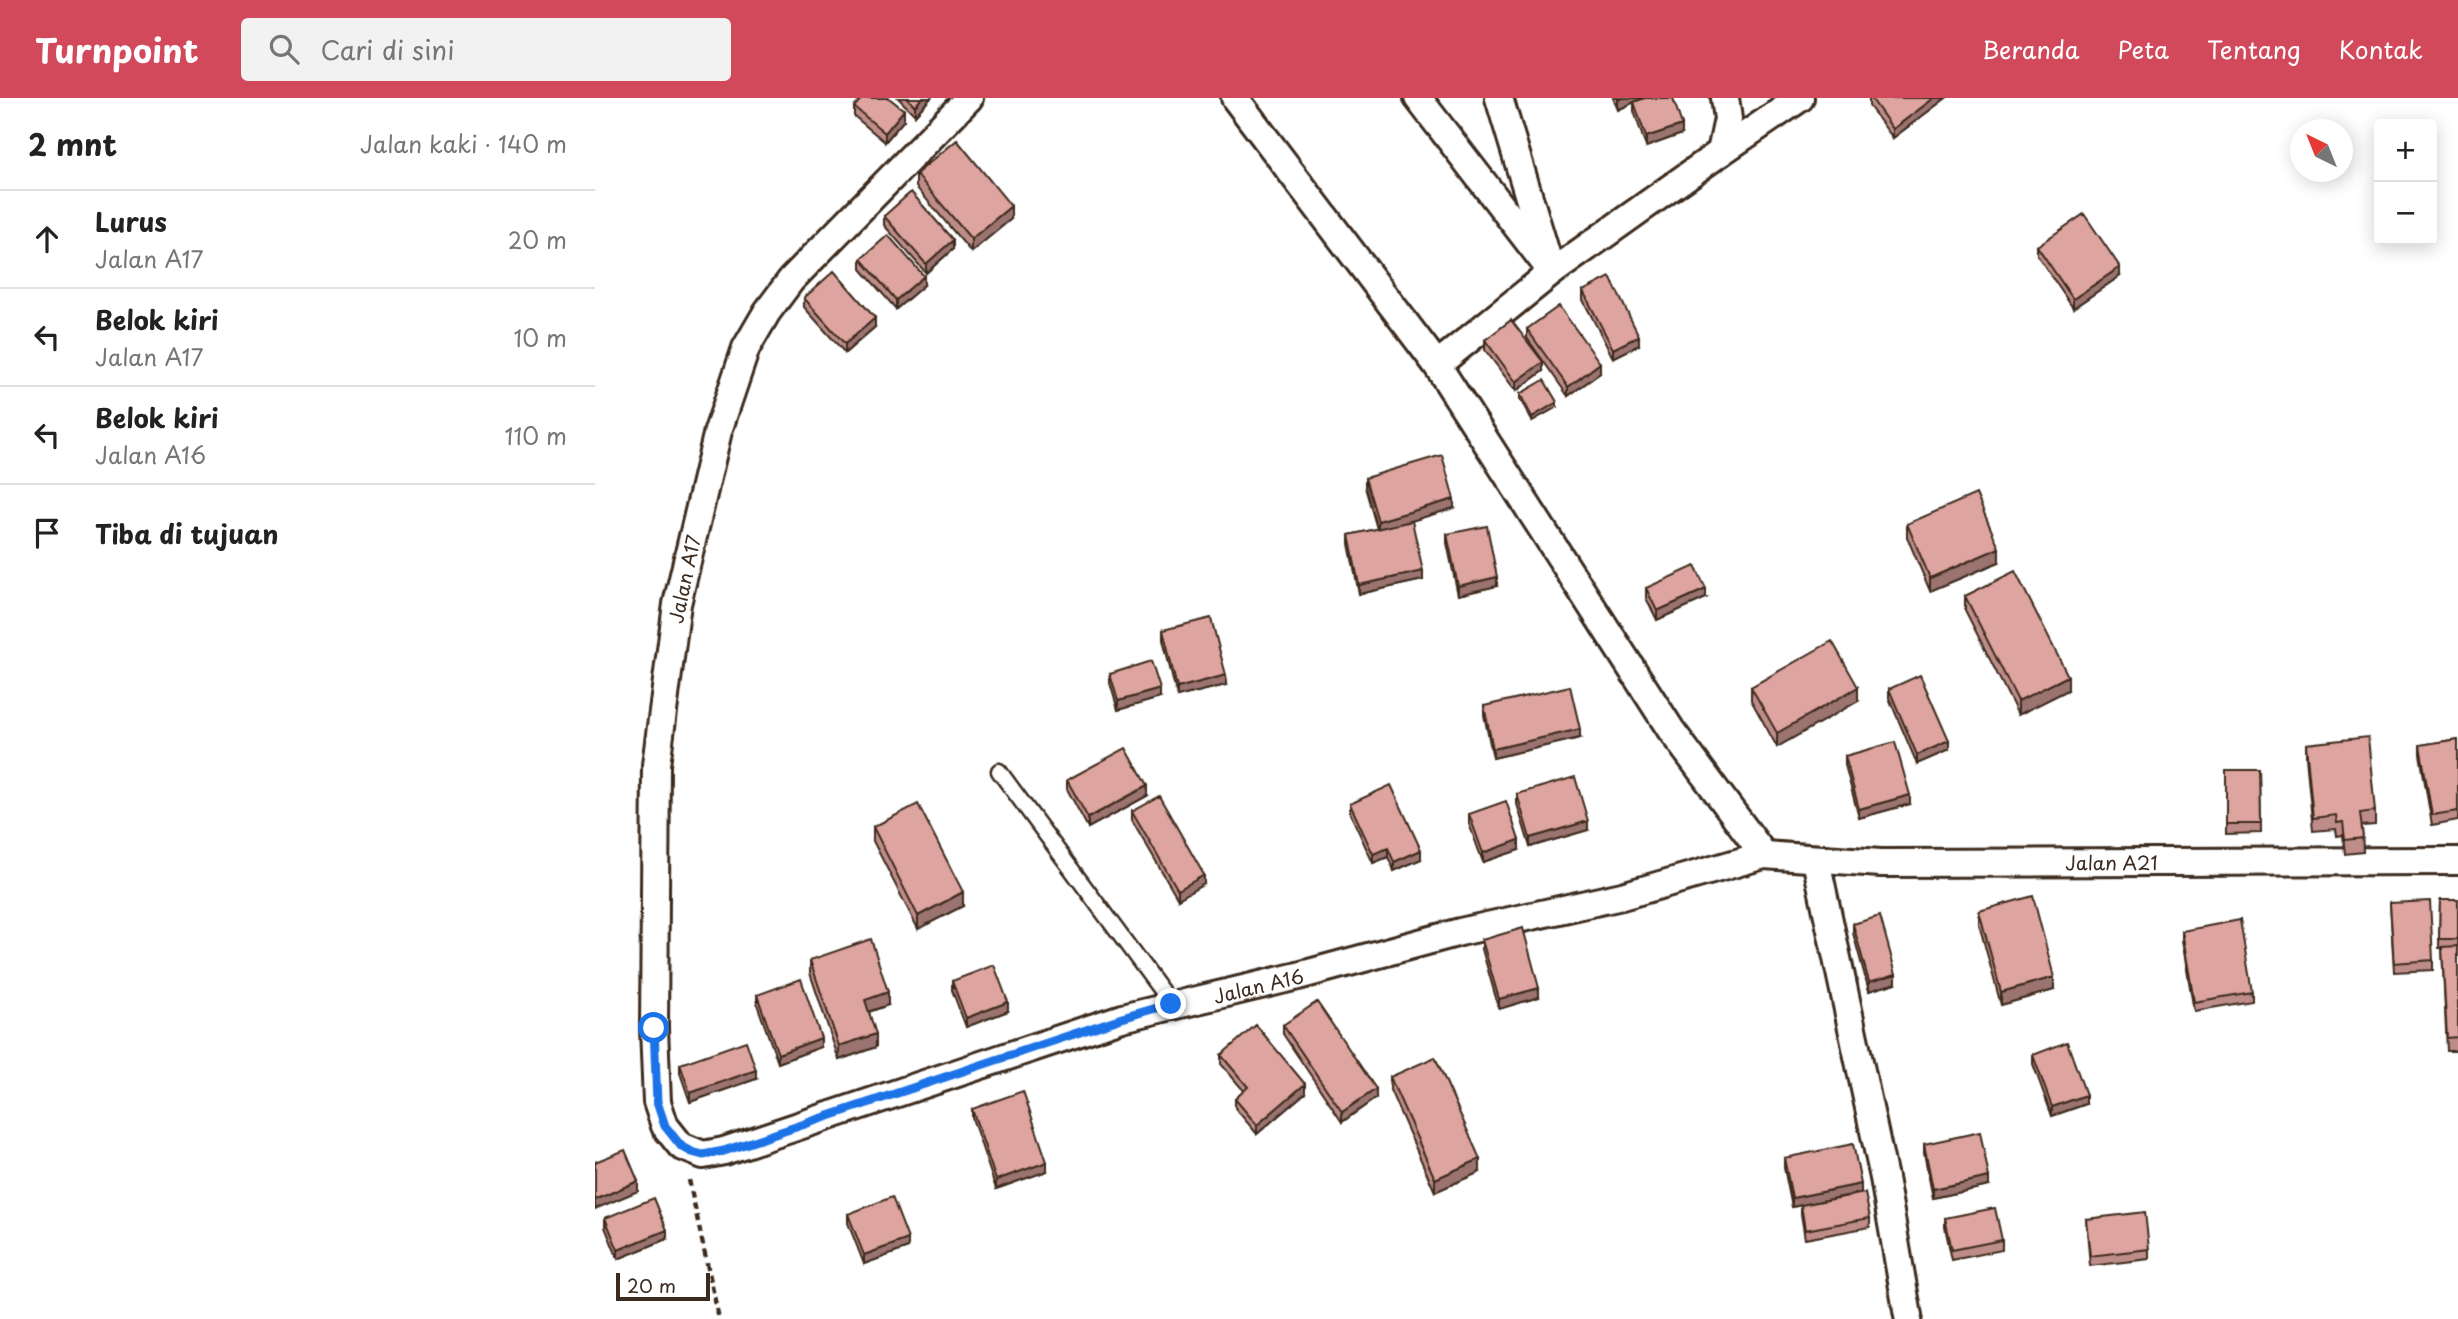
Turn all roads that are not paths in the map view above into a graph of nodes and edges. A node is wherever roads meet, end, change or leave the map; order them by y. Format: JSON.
{"nodes":[{"id":1,"x":969,"y":98,"type":"edge"},
{"id":2,"x":1235,"y":98,"type":"edge"},
{"id":3,"x":1418,"y":98,"type":"edge"},
{"id":4,"x":1499,"y":98,"type":"edge"},
{"id":5,"x":1725,"y":98,"type":"edge"},
{"id":6,"x":1800,"y":98,"type":"edge"},
{"id":7,"x":1721,"y":152,"type":"junction"},
{"id":8,"x":1552,"y":272,"type":"junction"},
{"id":9,"x":1437,"y":365,"type":"junction"},
{"id":10,"x":999,"y":771,"type":"dead end"},
{"id":11,"x":1764,"y":855,"type":"junction"},
{"id":12,"x":1816,"y":860,"type":"junction"},
{"id":13,"x":2458,"y":861,"type":"edge"},
{"id":14,"x":1171,"y":1004,"type":"junction"},
{"id":15,"x":681,"y":1146,"type":"joint"},
{"id":16,"x":1908,"y":1316,"type":"dead end"}],
"edges":[{"from":1,"to":15,"type":"street","name":"Jalan A17"},
{"from":2,"to":9,"type":"street"},
{"from":3,"to":8,"type":"street"},
{"from":4,"to":8,"type":"street"},
{"from":5,"to":7,"type":"street"},
{"from":6,"to":7,"type":"street"},
{"from":7,"to":8,"type":"street"},
{"from":8,"to":9,"type":"street"},
{"from":9,"to":11,"type":"street"},
{"from":10,"to":14,"type":"lane"},
{"from":11,"to":12,"type":"street","name":"Jalan A21"},
{"from":11,"to":14,"type":"street","name":"Jalan A16"},
{"from":12,"to":13,"type":"street","name":"Jalan A21"},
{"from":12,"to":16,"type":"street"},
{"from":14,"to":15,"type":"street","name":"Jalan A16"}]}
